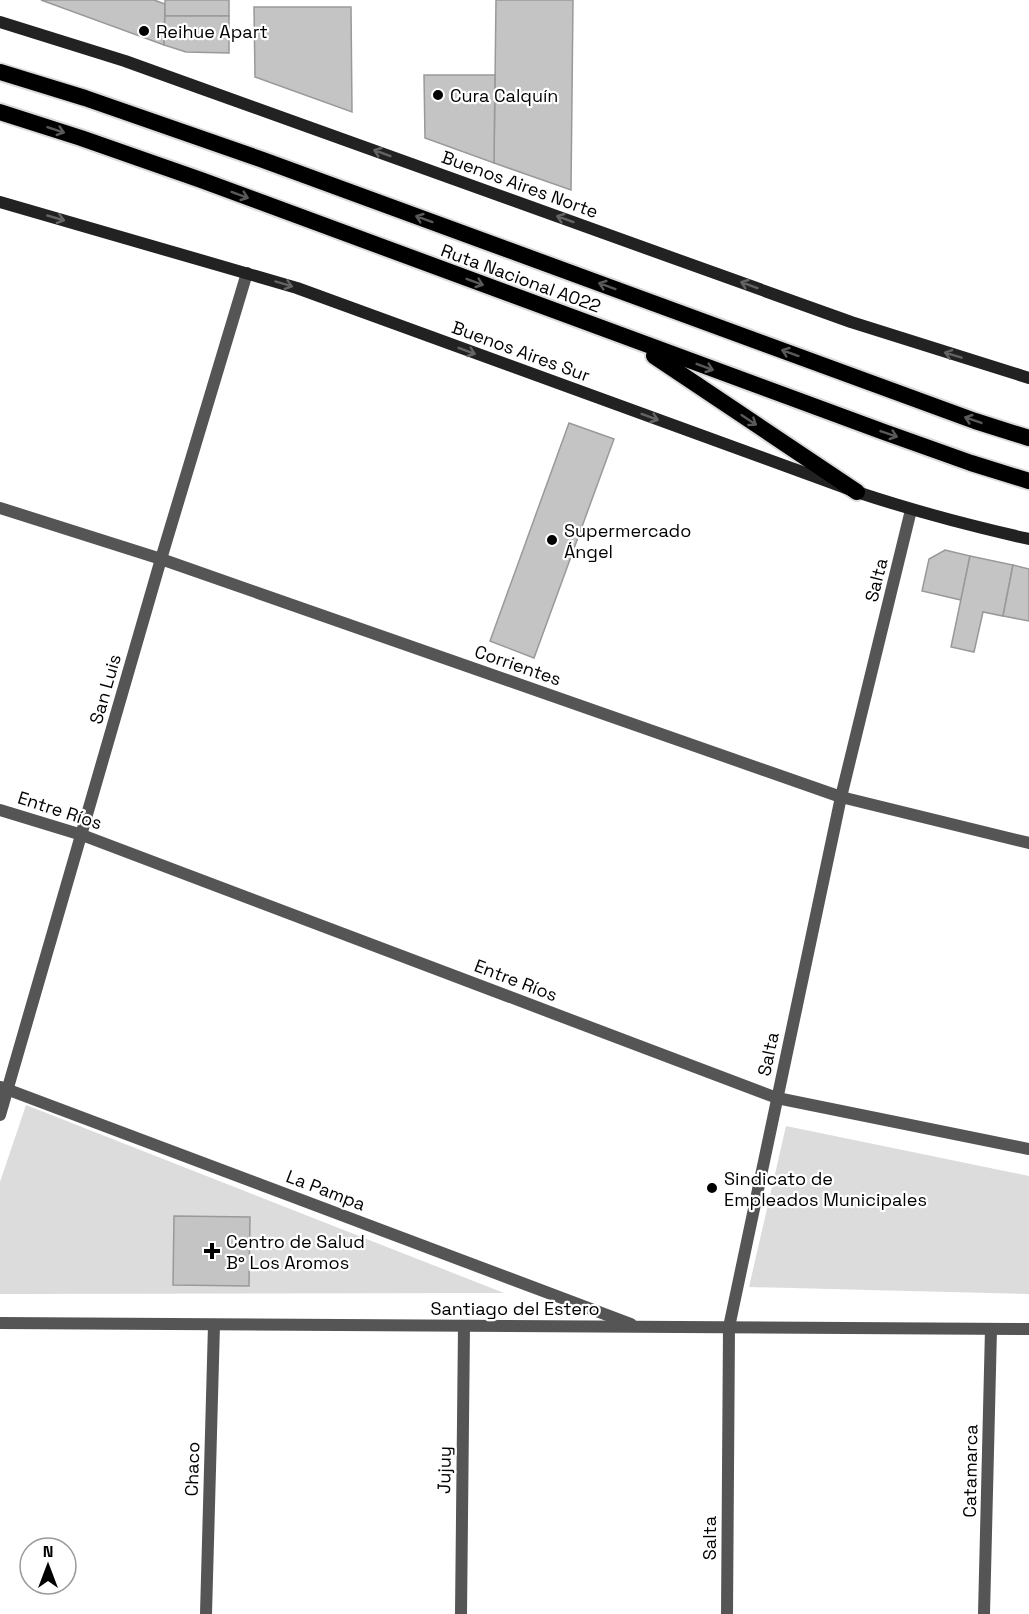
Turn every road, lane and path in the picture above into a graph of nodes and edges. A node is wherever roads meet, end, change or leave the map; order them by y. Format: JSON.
{"nodes":[{"id":1,"x":0,"y":22,"type":"edge"},
{"id":2,"x":0,"y":72,"type":"edge"},
{"id":3,"x":0,"y":112,"type":"edge"},
{"id":4,"x":0,"y":202,"type":"edge"},
{"id":5,"x":247,"y":273,"type":"junction"},
{"id":6,"x":631,"y":340,"type":"junction"},
{"id":7,"x":1029,"y":378,"type":"edge"},
{"id":8,"x":1029,"y":438,"type":"edge"},
{"id":9,"x":1029,"y":481,"type":"edge"},
{"id":10,"x":857,"y":492,"type":"junction"},
{"id":11,"x":0,"y":508,"type":"edge"},
{"id":12,"x":911,"y":510,"type":"junction"},
{"id":13,"x":1029,"y":539,"type":"edge"},
{"id":14,"x":161,"y":560,"type":"junction"},
{"id":15,"x":841,"y":797,"type":"junction"},
{"id":16,"x":0,"y":810,"type":"edge"},
{"id":17,"x":81,"y":835,"type":"junction"},
{"id":18,"x":1029,"y":843,"type":"edge"},
{"id":19,"x":4,"y":1088,"type":"edge"},
{"id":20,"x":777,"y":1098,"type":"junction"},
{"id":21,"x":0,"y":1115,"type":"edge"},
{"id":22,"x":1029,"y":1149,"type":"edge"},
{"id":23,"x":0,"y":1323,"type":"edge"},
{"id":24,"x":214,"y":1325,"type":"junction"},
{"id":25,"x":464,"y":1326,"type":"junction"},
{"id":26,"x":640,"y":1327,"type":"junction"},
{"id":27,"x":729,"y":1328,"type":"junction"},
{"id":28,"x":991,"y":1329,"type":"junction"},
{"id":29,"x":1029,"y":1329,"type":"edge"},
{"id":30,"x":206,"y":1614,"type":"edge"},
{"id":31,"x":461,"y":1614,"type":"edge"},
{"id":32,"x":727,"y":1614,"type":"edge"},
{"id":33,"x":984,"y":1614,"type":"edge"}],
"edges":[{"from":7,"to":1,"type":"main road","name":"Buenos Aires Norte","one_way":true},
{"from":8,"to":2,"type":"highway","name":"Ruta Nacional A022","one_way":true},
{"from":3,"to":6,"type":"highway","name":"Ruta Nacional A022","one_way":true},
{"from":4,"to":5,"type":"main road","name":"Buenos Aires Sur","one_way":true},
{"from":5,"to":10,"type":"main road","name":"Buenos Aires Sur","one_way":true},
{"from":5,"to":14,"type":"street","name":"San Luis"},
{"from":6,"to":9,"type":"highway","name":"Ruta Nacional A022","one_way":true},
{"from":6,"to":10,"type":"highway","one_way":true},
{"from":10,"to":12,"type":"main road","name":"Buenos Aires Sur"},
{"from":11,"to":14,"type":"street","name":"Corrientes"},
{"from":12,"to":13,"type":"main road","name":"Buenos Aires Sur"},
{"from":12,"to":15,"type":"street","name":"Salta"},
{"from":14,"to":15,"type":"street","name":"Corrientes"},
{"from":14,"to":17,"type":"street","name":"San Luis"},
{"from":15,"to":18,"type":"street","name":"Corrientes"},
{"from":15,"to":20,"type":"street","name":"Salta"},
{"from":16,"to":17,"type":"street","name":"Entre Ríos"},
{"from":17,"to":19,"type":"street","name":"San Luis"},
{"from":17,"to":20,"type":"street","name":"Entre Ríos"},
{"from":19,"to":21,"type":"street","name":"San Luis"},
{"from":19,"to":26,"type":"street","name":"La Pampa"},
{"from":20,"to":22,"type":"street","name":"Entre Ríos"},
{"from":20,"to":27,"type":"street","name":"Salta"},
{"from":23,"to":24,"type":"street","name":"Santiago del Estero"},
{"from":24,"to":25,"type":"street","name":"Santiago del Estero"},
{"from":24,"to":30,"type":"street","name":"Chaco"},
{"from":25,"to":26,"type":"street","name":"Santiago del Estero"},
{"from":25,"to":31,"type":"street","name":"Jujuy"},
{"from":26,"to":27,"type":"street","name":"Santiago del Estero"},
{"from":27,"to":28,"type":"street","name":"Santiago del Estero"},
{"from":27,"to":32,"type":"street","name":"Salta"},
{"from":28,"to":29,"type":"street","name":"Santiago del Estero"},
{"from":28,"to":33,"type":"street","name":"Catamarca"}]}
